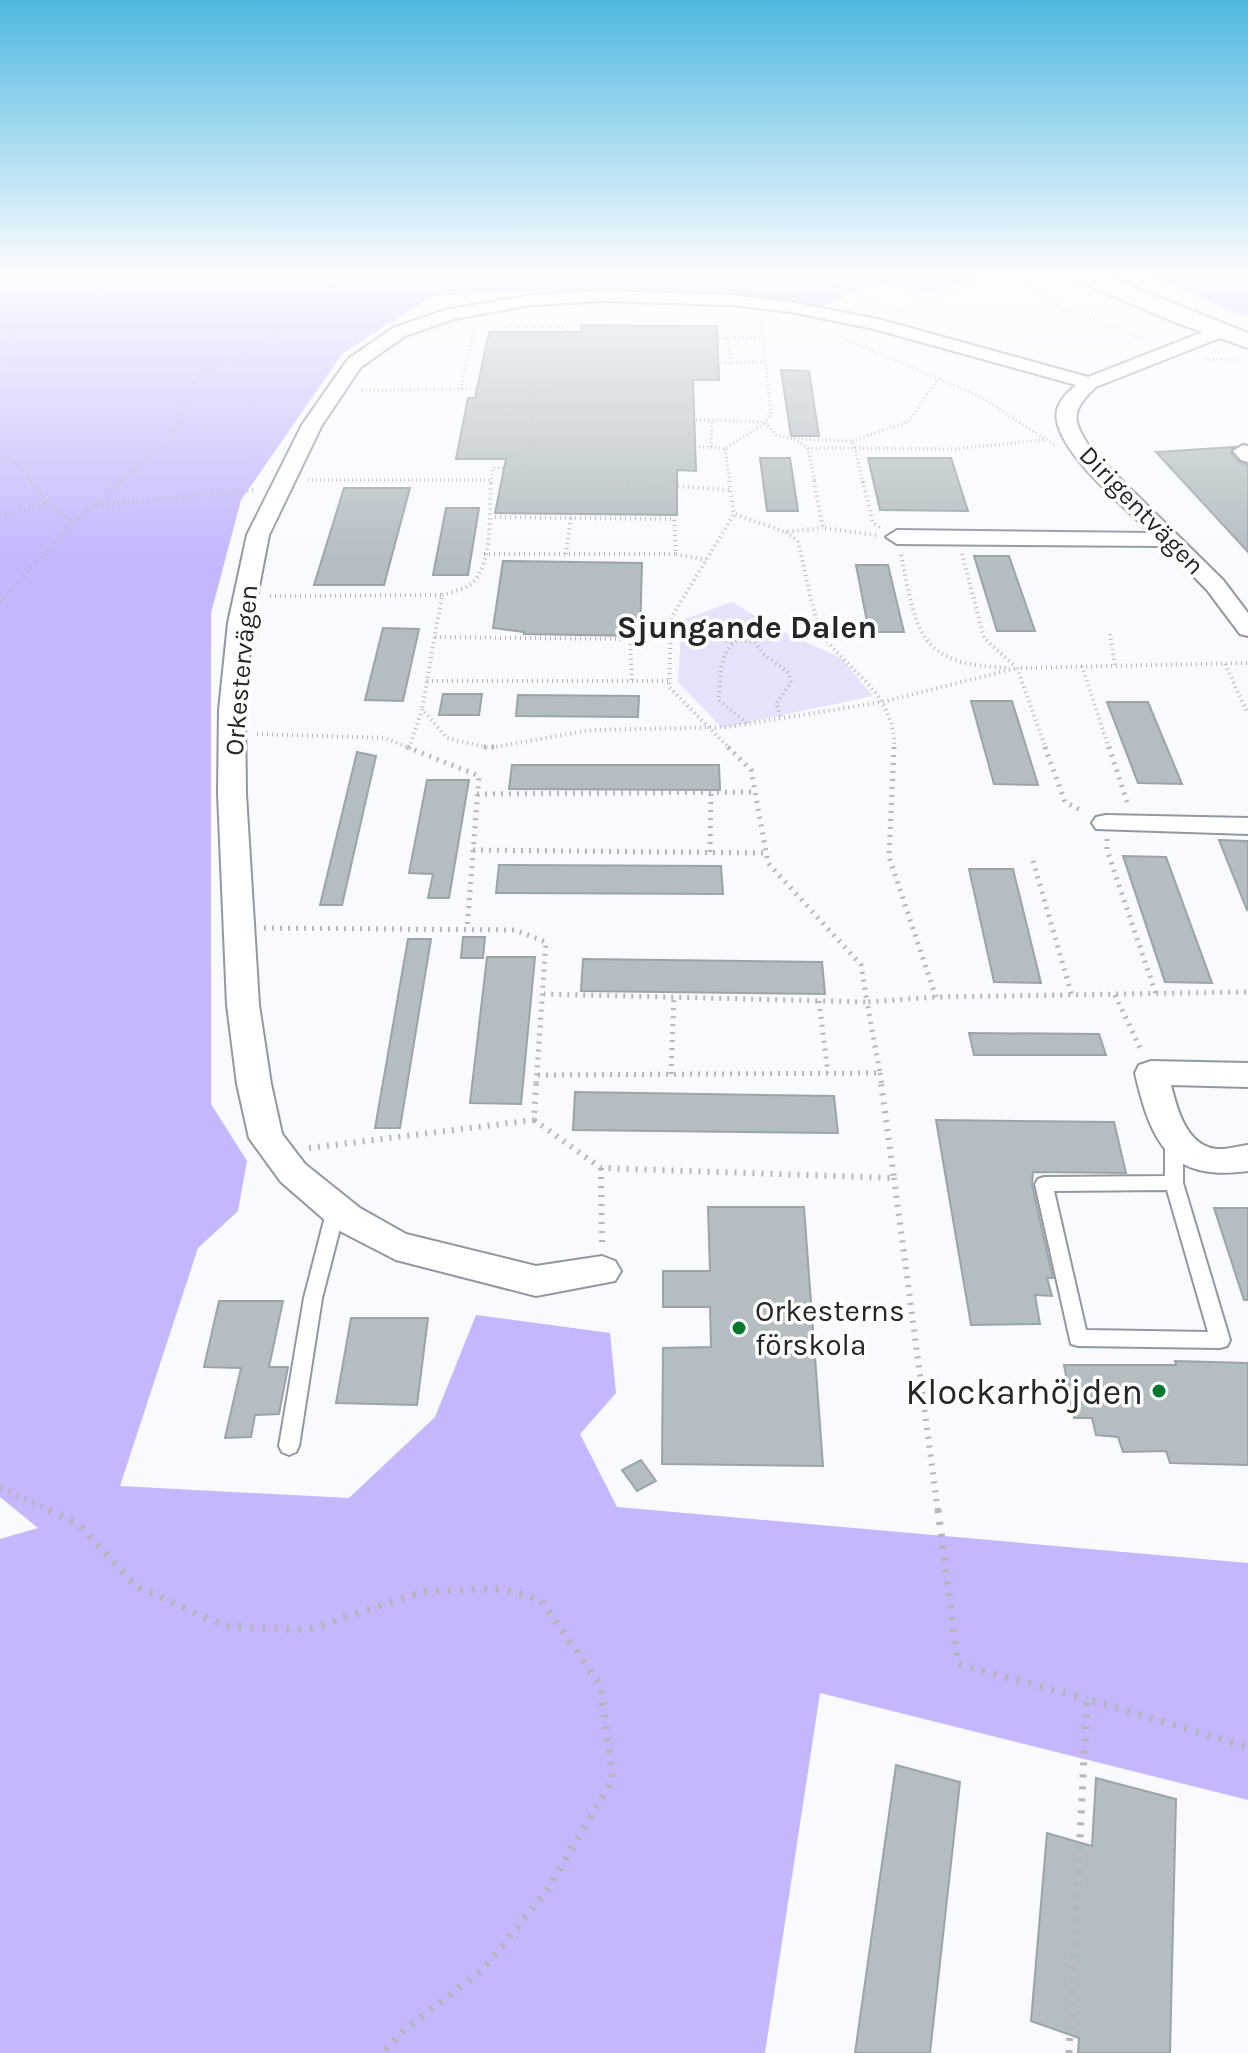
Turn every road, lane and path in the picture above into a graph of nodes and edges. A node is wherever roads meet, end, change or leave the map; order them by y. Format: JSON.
{"nodes":[{"id":1,"x":211,"y":369,"type":"edge"},
{"id":2,"x":349,"y":369,"type":"edge"},
{"id":3,"x":465,"y":369,"type":"edge"},
{"id":4,"x":563,"y":369,"type":"edge"},
{"id":5,"x":765,"y":369,"type":"edge"},
{"id":6,"x":913,"y":369,"type":"edge"},
{"id":7,"x":1036,"y":369,"type":"edge"},
{"id":8,"x":1125,"y":369,"type":"edge"},
{"id":9,"x":938,"y":379,"type":"junction"},
{"id":10,"x":1089,"y":383,"type":"junction"},
{"id":11,"x":534,"y":388,"type":"junction"},
{"id":12,"x":460,"y":389,"type":"junction"},
{"id":13,"x":333,"y":390,"type":"junction"},
{"id":14,"x":532,"y":419,"type":"junction"},
{"id":15,"x":712,"y":420,"type":"junction"},
{"id":16,"x":765,"y":422,"type":"junction"},
{"id":17,"x":794,"y":439,"type":"junction"},
{"id":18,"x":1044,"y":440,"type":"junction"},
{"id":19,"x":852,"y":441,"type":"junction"},
{"id":20,"x":530,"y":447,"type":"junction"},
{"id":21,"x":711,"y":447,"type":"junction"},
{"id":22,"x":808,"y":448,"type":"junction"},
{"id":23,"x":855,"y":448,"type":"junction"},
{"id":24,"x":725,"y":449,"type":"junction"},
{"id":25,"x":0,"y":456,"type":"edge"},
{"id":26,"x":1085,"y":456,"type":"junction"},
{"id":27,"x":522,"y":467,"type":"junction"},
{"id":28,"x":489,"y":480,"type":"junction"},
{"id":29,"x":281,"y":484,"type":"junction"},
{"id":30,"x":730,"y":490,"type":"junction"},
{"id":31,"x":48,"y":503,"type":"junction"},
{"id":32,"x":92,"y":506,"type":"junction"},
{"id":33,"x":734,"y":514,"type":"junction"},
{"id":34,"x":0,"y":517,"type":"edge"},
{"id":35,"x":492,"y":517,"type":"junction"},
{"id":36,"x":571,"y":518,"type":"junction"},
{"id":37,"x":73,"y":523,"type":"junction"},
{"id":38,"x":823,"y":528,"type":"junction"},
{"id":39,"x":786,"y":532,"type":"junction"},
{"id":40,"x":897,"y":537,"type":"junction"},
{"id":41,"x":958,"y":538,"type":"junction"},
{"id":42,"x":1169,"y":540,"type":"junction"},
{"id":43,"x":484,"y":554,"type":"junction"},
{"id":44,"x":566,"y":554,"type":"junction"},
{"id":45,"x":676,"y":554,"type":"junction"},
{"id":46,"x":706,"y":560,"type":"junction"},
{"id":47,"x":442,"y":595,"type":"junction"},
{"id":48,"x":245,"y":596,"type":"junction"},
{"id":49,"x":0,"y":602,"type":"edge"},
{"id":50,"x":1248,"y":629,"type":"edge"},
{"id":51,"x":1110,"y":634,"type":"dead end"},
{"id":52,"x":435,"y":637,"type":"junction"},
{"id":53,"x":743,"y":640,"type":"junction"},
{"id":54,"x":732,"y":642,"type":"junction"},
{"id":55,"x":1248,"y":663,"type":"edge"},
{"id":56,"x":1225,"y":664,"type":"junction"},
{"id":57,"x":1082,"y":666,"type":"junction"},
{"id":58,"x":1115,"y":666,"type":"junction"},
{"id":59,"x":1017,"y":668,"type":"junction"},
{"id":60,"x":427,"y":681,"type":"junction"},
{"id":61,"x":632,"y":681,"type":"junction"},
{"id":62,"x":670,"y":681,"type":"junction"},
{"id":63,"x":882,"y":702,"type":"junction"},
{"id":64,"x":422,"y":709,"type":"junction"},
{"id":65,"x":1248,"y":714,"type":"edge"},
{"id":66,"x":781,"y":718,"type":"junction"},
{"id":67,"x":748,"y":724,"type":"junction"},
{"id":68,"x":707,"y":727,"type":"junction"},
{"id":69,"x":232,"y":733,"type":"junction"},
{"id":70,"x":409,"y":748,"type":"junction"},
{"id":71,"x":711,"y":792,"type":"junction"},
{"id":72,"x":755,"y":792,"type":"junction"},
{"id":73,"x":477,"y":794,"type":"junction"},
{"id":74,"x":1106,"y":823,"type":"junction"},
{"id":75,"x":1248,"y":826,"type":"edge"},
{"id":76,"x":473,"y":850,"type":"junction"},
{"id":77,"x":710,"y":852,"type":"junction"},
{"id":78,"x":766,"y":853,"type":"junction"},
{"id":79,"x":1033,"y":861,"type":"dead end"},
{"id":80,"x":239,"y":928,"type":"junction"},
{"id":81,"x":467,"y":930,"type":"junction"},
{"id":82,"x":1248,"y":992,"type":"edge"},
{"id":83,"x":544,"y":994,"type":"junction"},
{"id":84,"x":1156,"y":994,"type":"junction"},
{"id":85,"x":1115,"y":995,"type":"junction"},
{"id":86,"x":1072,"y":996,"type":"junction"},
{"id":87,"x":674,"y":997,"type":"junction"},
{"id":88,"x":936,"y":997,"type":"junction"},
{"id":89,"x":819,"y":1001,"type":"junction"},
{"id":90,"x":867,"y":1002,"type":"junction"},
{"id":91,"x":828,"y":1073,"type":"junction"},
{"id":92,"x":880,"y":1073,"type":"junction"},
{"id":93,"x":1151,"y":1073,"type":"junction"},
{"id":94,"x":671,"y":1074,"type":"junction"},
{"id":95,"x":538,"y":1075,"type":"junction"},
{"id":96,"x":1248,"y":1075,"type":"edge"},
{"id":97,"x":534,"y":1120,"type":"junction"},
{"id":98,"x":1174,"y":1141,"type":"junction"},
{"id":99,"x":277,"y":1152,"type":"junction"},
{"id":100,"x":1248,"y":1158,"type":"edge"},
{"id":101,"x":601,"y":1168,"type":"junction"},
{"id":102,"x":894,"y":1178,"type":"junction"},
{"id":103,"x":1174,"y":1183,"type":"junction"},
{"id":104,"x":336,"y":1209,"type":"junction"},
{"id":105,"x":602,"y":1271,"type":"joint"},
{"id":106,"x":289,"y":1446,"type":"dead end"},
{"id":107,"x":0,"y":1487,"type":"edge"},
{"id":108,"x":1087,"y":1699,"type":"junction"},
{"id":109,"x":1248,"y":1747,"type":"edge"},
{"id":110,"x":383,"y":2053,"type":"edge"},
{"id":111,"x":1069,"y":2053,"type":"edge"}],
"edges":[{"from":1,"to":32,"type":"path"},
{"from":2,"to":13,"type":"street","name":"Orkestervägen"},
{"from":3,"to":12,"type":"path"},
{"from":4,"to":11,"type":"path"},
{"from":5,"to":16,"type":"path"},
{"from":6,"to":9,"type":"path"},
{"from":7,"to":10,"type":"street","name":"Orkestervägen"},
{"from":8,"to":10,"type":"street"},
{"from":9,"to":18,"type":"path"},
{"from":9,"to":19,"type":"path"},
{"from":10,"to":26,"type":"street","name":"Dirigentvägen"},
{"from":11,"to":12,"type":"path"},
{"from":11,"to":14,"type":"path"},
{"from":12,"to":13,"type":"path"},
{"from":13,"to":29,"type":"street","name":"Orkestervägen"},
{"from":14,"to":15,"type":"path"},
{"from":14,"to":20,"type":"path"},
{"from":15,"to":16,"type":"path"},
{"from":15,"to":21,"type":"path"},
{"from":16,"to":17,"type":"path"},
{"from":16,"to":24,"type":"path"},
{"from":17,"to":19,"type":"path"},
{"from":17,"to":22,"type":"path"},
{"from":18,"to":23,"type":"path"},
{"from":18,"to":26,"type":"path"},
{"from":19,"to":23,"type":"path"},
{"from":20,"to":21,"type":"path"},
{"from":20,"to":27,"type":"path"},
{"from":21,"to":24,"type":"path"},
{"from":22,"to":23,"type":"path"},
{"from":22,"to":38,"type":"path"},
{"from":23,"to":40,"type":"path"},
{"from":24,"to":30,"type":"path"},
{"from":25,"to":31,"type":"path"},
{"from":26,"to":42,"type":"street","name":"Dirigentvägen"},
{"from":27,"to":28,"type":"path"},
{"from":27,"to":30,"type":"path"},
{"from":28,"to":29,"type":"path"},
{"from":28,"to":35,"type":"path"},
{"from":29,"to":32,"type":"path"},
{"from":29,"to":48,"type":"street","name":"Orkestervägen"},
{"from":30,"to":33,"type":"path"},
{"from":31,"to":34,"type":"path"},
{"from":31,"to":37,"type":"path"},
{"from":32,"to":37,"type":"path"},
{"from":33,"to":39,"type":"path"},
{"from":33,"to":46,"type":"path"},
{"from":35,"to":36,"type":"path"},
{"from":35,"to":43,"type":"path"},
{"from":36,"to":44,"type":"path"},
{"from":36,"to":45,"type":"path"},
{"from":37,"to":49,"type":"path"},
{"from":38,"to":39,"type":"path"},
{"from":38,"to":40,"type":"path"},
{"from":39,"to":63,"type":"path"},
{"from":40,"to":41,"type":"street"},
{"from":40,"to":59,"type":"path"},
{"from":41,"to":42,"type":"street"},
{"from":41,"to":59,"type":"path"},
{"from":42,"to":50,"type":"street","name":"Dirigentvägen"},
{"from":43,"to":44,"type":"path"},
{"from":43,"to":47,"type":"path"},
{"from":44,"to":45,"type":"path"},
{"from":45,"to":46,"type":"path"},
{"from":46,"to":62,"type":"path"},
{"from":47,"to":48,"type":"path"},
{"from":47,"to":52,"type":"path"},
{"from":48,"to":69,"type":"street","name":"Orkestervägen"},
{"from":51,"to":58,"type":"path"},
{"from":52,"to":60,"type":"path"},
{"from":52,"to":61,"type":"path"},
{"from":53,"to":54,"type":"path"},
{"from":53,"to":54,"type":"path"},
{"from":53,"to":66,"type":"path"},
{"from":54,"to":67,"type":"path"},
{"from":55,"to":56,"type":"path"},
{"from":56,"to":58,"type":"path"},
{"from":56,"to":65,"type":"path"},
{"from":57,"to":58,"type":"path"},
{"from":57,"to":59,"type":"path"},
{"from":57,"to":74,"type":"path"},
{"from":59,"to":63,"type":"path"},
{"from":59,"to":74,"type":"path"},
{"from":60,"to":61,"type":"path"},
{"from":60,"to":64,"type":"path"},
{"from":61,"to":62,"type":"path"},
{"from":62,"to":68,"type":"path"},
{"from":63,"to":66,"type":"path"},
{"from":63,"to":88,"type":"path"},
{"from":64,"to":68,"type":"path"},
{"from":64,"to":70,"type":"path"},
{"from":66,"to":67,"type":"path"},
{"from":67,"to":68,"type":"path"},
{"from":68,"to":72,"type":"path"},
{"from":69,"to":70,"type":"path"},
{"from":69,"to":80,"type":"street","name":"Orkestervägen"},
{"from":70,"to":73,"type":"path"},
{"from":71,"to":72,"type":"path"},
{"from":71,"to":73,"type":"path"},
{"from":71,"to":77,"type":"path"},
{"from":72,"to":78,"type":"path"},
{"from":73,"to":76,"type":"path"},
{"from":74,"to":75,"type":"street"},
{"from":74,"to":84,"type":"path"},
{"from":76,"to":77,"type":"path"},
{"from":76,"to":81,"type":"path"},
{"from":77,"to":78,"type":"path"},
{"from":78,"to":90,"type":"path"},
{"from":79,"to":86,"type":"path"},
{"from":80,"to":81,"type":"path"},
{"from":80,"to":99,"type":"street","name":"Orkestervägen"},
{"from":81,"to":83,"type":"path"},
{"from":82,"to":84,"type":"path"},
{"from":83,"to":87,"type":"path"},
{"from":83,"to":95,"type":"path"},
{"from":84,"to":85,"type":"path"},
{"from":85,"to":86,"type":"path"},
{"from":85,"to":93,"type":"path"},
{"from":86,"to":88,"type":"path"},
{"from":87,"to":89,"type":"path"},
{"from":87,"to":94,"type":"path"},
{"from":88,"to":90,"type":"path"},
{"from":89,"to":90,"type":"path"},
{"from":89,"to":91,"type":"path"},
{"from":90,"to":92,"type":"path"},
{"from":91,"to":92,"type":"path"},
{"from":91,"to":94,"type":"path"},
{"from":92,"to":102,"type":"path"},
{"from":93,"to":96,"type":"street"},
{"from":93,"to":98,"type":"street"},
{"from":94,"to":95,"type":"path"},
{"from":95,"to":97,"type":"path"},
{"from":97,"to":99,"type":"path"},
{"from":97,"to":101,"type":"path"},
{"from":98,"to":100,"type":"street"},
{"from":98,"to":103,"type":"lane"},
{"from":99,"to":104,"type":"street","name":"Orkestervägen"},
{"from":101,"to":102,"type":"path"},
{"from":101,"to":105,"type":"path"},
{"from":102,"to":108,"type":"path"},
{"from":103,"to":103,"type":"lane"},
{"from":104,"to":105,"type":"street","name":"Orkestervägen"},
{"from":104,"to":106,"type":"lane"},
{"from":107,"to":110,"type":"path"},
{"from":108,"to":109,"type":"path"},
{"from":108,"to":111,"type":"path"}]}
